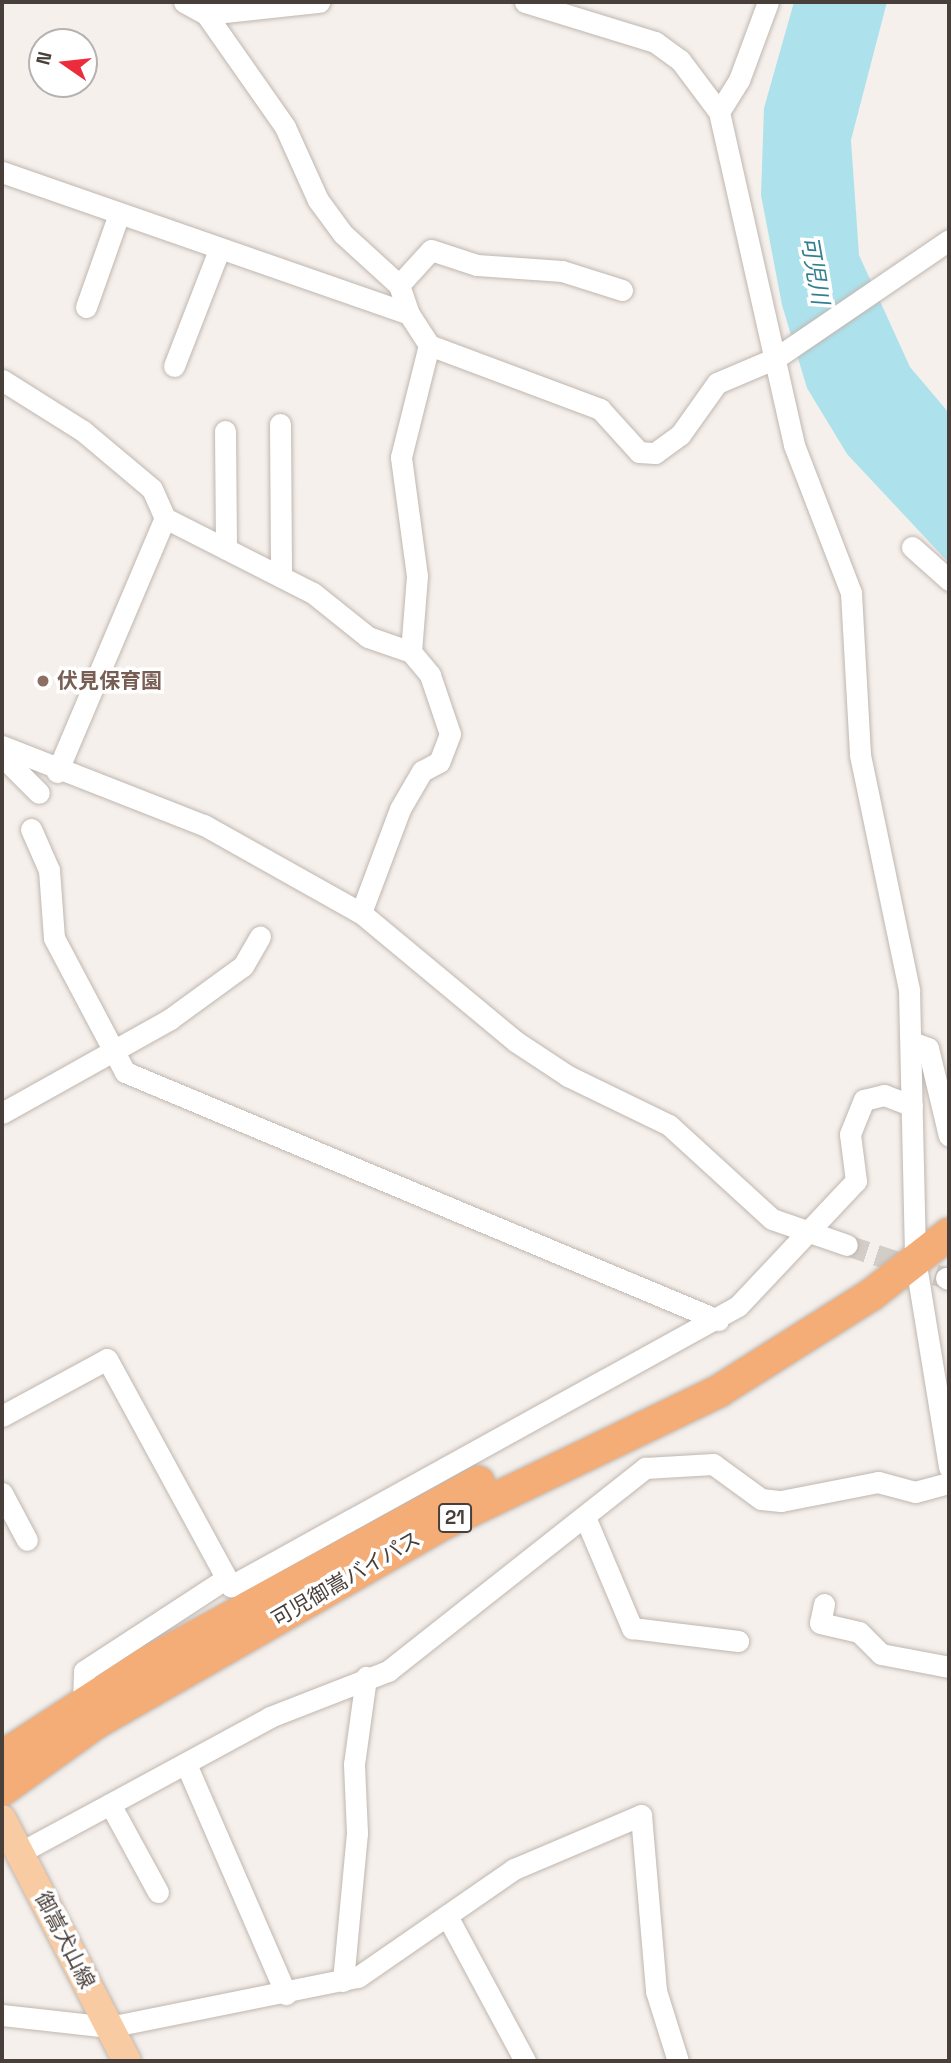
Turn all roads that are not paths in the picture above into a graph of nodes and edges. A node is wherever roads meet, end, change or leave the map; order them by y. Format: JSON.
{"nodes":[{"id":1,"x":184,"y":2,"type":"edge"},
{"id":2,"x":319,"y":2,"type":"edge"},
{"id":3,"x":526,"y":2,"type":"edge"},
{"id":4,"x":768,"y":2,"type":"edge"},
{"id":5,"x":206,"y":15,"type":"junction"},
{"id":6,"x":719,"y":112,"type":"junction"},
{"id":7,"x":2,"y":173,"type":"edge"},
{"id":8,"x":119,"y":214,"type":"junction"},
{"id":9,"x":949,"y":240,"type":"edge"},
{"id":10,"x":219,"y":250,"type":"junction"},
{"id":11,"x":399,"y":285,"type":"junction"},
{"id":12,"x":622,"y":289,"type":"dead end"},
{"id":13,"x":86,"y":307,"type":"dead end"},
{"id":14,"x":409,"y":314,"type":"junction"},
{"id":15,"x":429,"y":345,"type":"junction"},
{"id":16,"x":776,"y":358,"type":"junction"},
{"id":17,"x":174,"y":366,"type":"dead end"},
{"id":18,"x":2,"y":380,"type":"edge"},
{"id":19,"x":279,"y":424,"type":"dead end"},
{"id":20,"x":225,"y":432,"type":"dead end"},
{"id":21,"x":165,"y":518,"type":"junction"},
{"id":22,"x":912,"y":547,"type":"dead end"},
{"id":23,"x":226,"y":549,"type":"junction"},
{"id":24,"x":281,"y":577,"type":"junction"},
{"id":25,"x":949,"y":580,"type":"edge"},
{"id":26,"x":411,"y":652,"type":"junction"},
{"id":27,"x":2,"y":746,"type":"edge"},
{"id":28,"x":2,"y":757,"type":"edge"},
{"id":29,"x":57,"y":772,"type":"junction"},
{"id":30,"x":39,"y":793,"type":"dead end"},
{"id":31,"x":31,"y":829,"type":"dead end"},
{"id":32,"x":361,"y":914,"type":"junction"},
{"id":33,"x":261,"y":936,"type":"dead end"},
{"id":34,"x":912,"y":1042,"type":"junction"},
{"id":35,"x":116,"y":1054,"type":"junction"},
{"id":36,"x":912,"y":1105,"type":"junction"},
{"id":37,"x":2,"y":1113,"type":"edge"},
{"id":38,"x":949,"y":1136,"type":"edge"},
{"id":39,"x":810,"y":1233,"type":"junction"},
{"id":40,"x":949,"y":1234,"type":"edge"},
{"id":41,"x":847,"y":1245,"type":"tunnel mouth"},
{"id":42,"x":915,"y":1259,"type":"junction"},
{"id":43,"x":718,"y":1320,"type":"junction"},
{"id":44,"x":944,"y":1402,"type":"edge"},
{"id":45,"x":4,"y":1409,"type":"edge"},
{"id":46,"x":949,"y":1467,"type":"edge"},
{"id":47,"x":949,"y":1483,"type":"edge"},
{"id":48,"x":2,"y":1493,"type":"edge"},
{"id":49,"x":585,"y":1517,"type":"junction"},
{"id":50,"x":27,"y":1540,"type":"dead end"},
{"id":51,"x":225,"y":1579,"type":"junction"},
{"id":52,"x":824,"y":1604,"type":"dead end"},
{"id":53,"x":738,"y":1641,"type":"dead end"},
{"id":54,"x":949,"y":1667,"type":"edge"},
{"id":55,"x":366,"y":1678,"type":"junction"},
{"id":56,"x":83,"y":1702,"type":"junction"},
{"id":57,"x":2,"y":1757,"type":"edge"},
{"id":58,"x":186,"y":1764,"type":"junction"},
{"id":59,"x":2,"y":1790,"type":"edge"},
{"id":60,"x":110,"y":1804,"type":"junction"},
{"id":61,"x":2,"y":1819,"type":"edge"},
{"id":62,"x":21,"y":1853,"type":"junction"},
{"id":63,"x":158,"y":1892,"type":"dead end"},
{"id":64,"x":447,"y":1916,"type":"junction"},
{"id":65,"x":343,"y":1981,"type":"junction"},
{"id":66,"x":286,"y":1994,"type":"junction"},
{"id":67,"x":2,"y":2015,"type":"edge"},
{"id":68,"x":109,"y":2027,"type":"junction"},
{"id":69,"x":127,"y":2061,"type":"edge"},
{"id":70,"x":525,"y":2061,"type":"edge"},
{"id":71,"x":678,"y":2061,"type":"edge"}],
"edges":[{"from":1,"to":5,"type":"street"},
{"from":2,"to":5,"type":"street"},
{"from":3,"to":6,"type":"street"},
{"from":4,"to":6,"type":"street"},
{"from":5,"to":11,"type":"street"},
{"from":6,"to":16,"type":"street"},
{"from":7,"to":8,"type":"street"},
{"from":8,"to":10,"type":"street"},
{"from":8,"to":13,"type":"street"},
{"from":9,"to":16,"type":"street"},
{"from":10,"to":14,"type":"street"},
{"from":10,"to":17,"type":"street"},
{"from":11,"to":12,"type":"street"},
{"from":11,"to":14,"type":"street"},
{"from":14,"to":15,"type":"street"},
{"from":15,"to":16,"type":"street"},
{"from":15,"to":26,"type":"street"},
{"from":16,"to":34,"type":"street"},
{"from":18,"to":21,"type":"street"},
{"from":19,"to":24,"type":"street"},
{"from":20,"to":23,"type":"street"},
{"from":21,"to":23,"type":"street"},
{"from":21,"to":29,"type":"street"},
{"from":22,"to":25,"type":"street"},
{"from":23,"to":24,"type":"street"},
{"from":24,"to":26,"type":"street"},
{"from":26,"to":32,"type":"street"},
{"from":27,"to":29,"type":"street"},
{"from":28,"to":30,"type":"street"},
{"from":29,"to":32,"type":"street"},
{"from":31,"to":35,"type":"street"},
{"from":32,"to":39,"type":"street"},
{"from":33,"to":35,"type":"street"},
{"from":34,"to":36,"type":"street"},
{"from":34,"to":38,"type":"street"},
{"from":35,"to":37,"type":"street"},
{"from":35,"to":43,"type":"street"},
{"from":36,"to":39,"type":"street"},
{"from":36,"to":42,"type":"street"},
{"from":39,"to":41,"type":"street"},
{"from":39,"to":43,"type":"street"},
{"from":40,"to":42,"type":"highway","name":"可児御嵩バイパス","number":"21"},
{"from":42,"to":44,"type":"street"},
{"from":42,"to":56,"type":"highway","name":"可児御嵩バイパス","number":"21"},
{"from":42,"to":59,"type":"highway","name":"可児御嵩バイパス","number":"21"},
{"from":43,"to":51,"type":"street"},
{"from":44,"to":46,"type":"street"},
{"from":45,"to":51,"type":"street"},
{"from":47,"to":49,"type":"street"},
{"from":48,"to":50,"type":"street"},
{"from":49,"to":53,"type":"street"},
{"from":49,"to":55,"type":"street"},
{"from":51,"to":56,"type":"street"},
{"from":52,"to":54,"type":"street"},
{"from":55,"to":58,"type":"street"},
{"from":55,"to":65,"type":"street"},
{"from":56,"to":57,"type":"highway","name":"可児御嵩バイパス","number":"21"},
{"from":58,"to":60,"type":"street"},
{"from":58,"to":66,"type":"street"},
{"from":60,"to":62,"type":"street"},
{"from":60,"to":63,"type":"street"},
{"from":61,"to":62,"type":"main road","name":"御嵩犬山線"},
{"from":62,"to":68,"type":"main road","name":"御嵩犬山線"},
{"from":64,"to":65,"type":"street"},
{"from":64,"to":70,"type":"street"},
{"from":64,"to":71,"type":"street"},
{"from":65,"to":66,"type":"street"},
{"from":66,"to":68,"type":"street"},
{"from":67,"to":68,"type":"street"},
{"from":68,"to":69,"type":"main road","name":"御嵩犬山線"}]}
